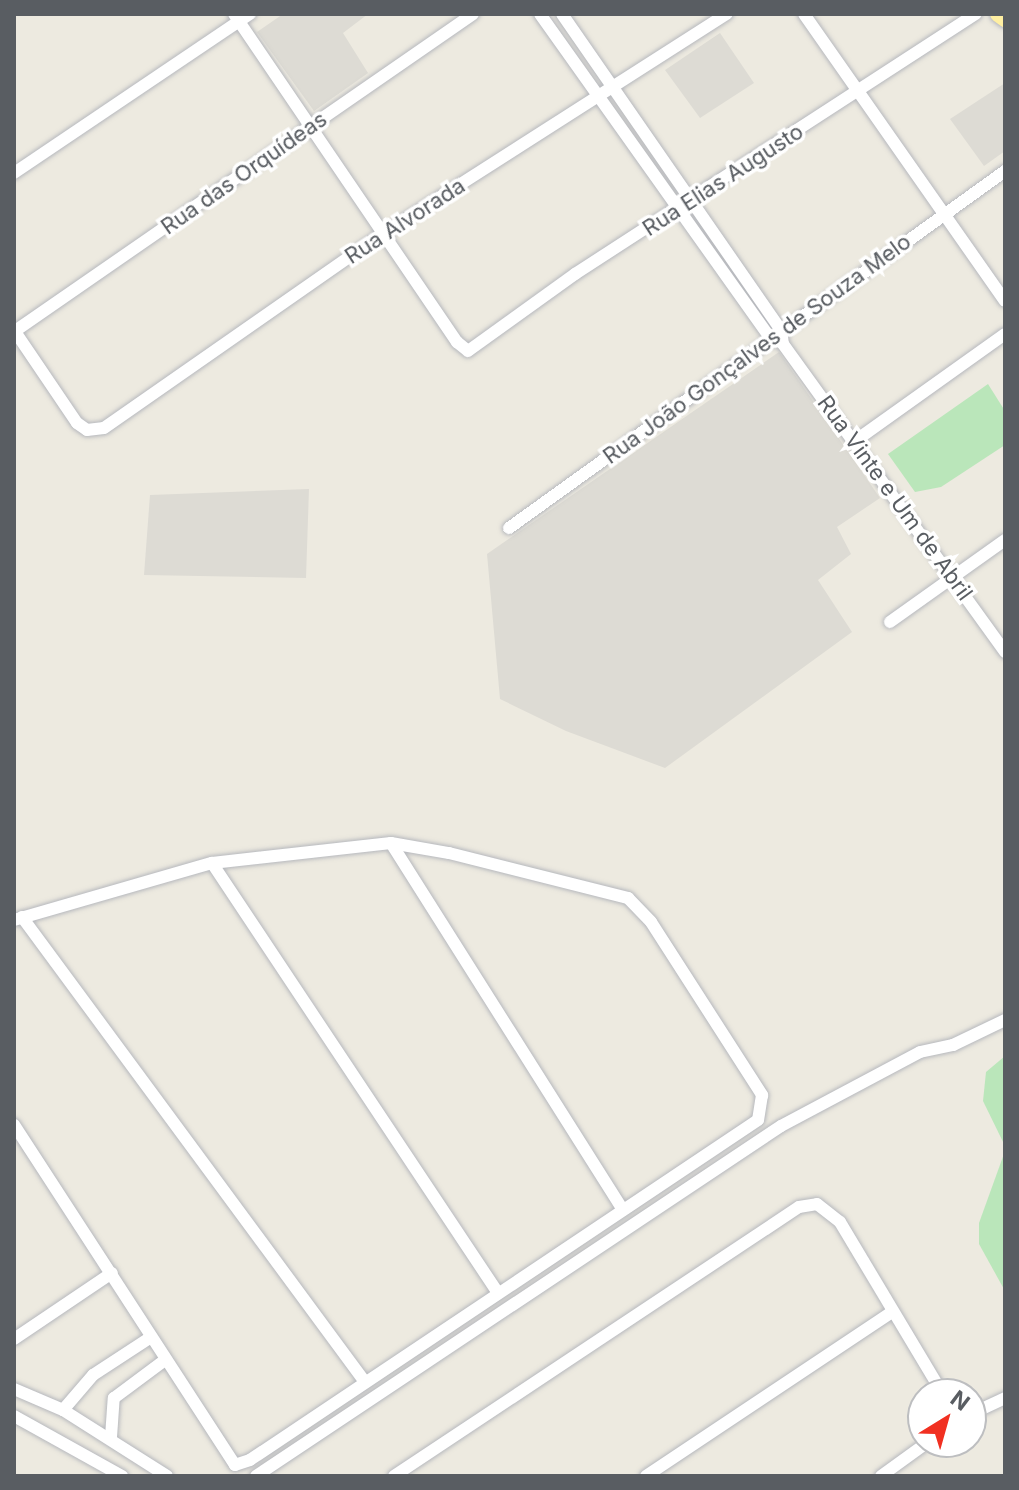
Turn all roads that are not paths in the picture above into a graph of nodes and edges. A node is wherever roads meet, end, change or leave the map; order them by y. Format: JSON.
{"nodes":[{"id":1,"x":473,"y":14,"type":"edge"},
{"id":2,"x":540,"y":14,"type":"edge"},
{"id":3,"x":562,"y":14,"type":"edge"},
{"id":4,"x":727,"y":14,"type":"edge"},
{"id":5,"x":804,"y":14,"type":"edge"},
{"id":6,"x":976,"y":14,"type":"edge"},
{"id":7,"x":241,"y":16,"type":"edge"},
{"id":8,"x":614,"y":88,"type":"junction"},
{"id":9,"x":858,"y":92,"type":"junction"},
{"id":10,"x":600,"y":97,"type":"junction"},
{"id":11,"x":312,"y":126,"type":"junction"},
{"id":12,"x":1005,"y":171,"type":"edge"},
{"id":13,"x":14,"y":173,"type":"edge"},
{"id":14,"x":693,"y":200,"type":"junction"},
{"id":15,"x":679,"y":209,"type":"junction"},
{"id":16,"x":945,"y":214,"type":"junction"},
{"id":17,"x":384,"y":233,"type":"junction"},
{"id":18,"x":1005,"y":301,"type":"edge"},
{"id":19,"x":14,"y":330,"type":"edge"},
{"id":20,"x":781,"y":330,"type":"junction"},
{"id":21,"x":1005,"y":334,"type":"edge"},
{"id":22,"x":770,"y":338,"type":"junction"},
{"id":23,"x":783,"y":344,"type":"junction"},
{"id":24,"x":855,"y":441,"type":"junction"},
{"id":25,"x":509,"y":528,"type":"dead end"},
{"id":26,"x":1005,"y":540,"type":"edge"},
{"id":27,"x":954,"y":579,"type":"junction"},
{"id":28,"x":890,"y":622,"type":"dead end"},
{"id":29,"x":1005,"y":652,"type":"edge"},
{"id":30,"x":391,"y":843,"type":"junction"},
{"id":31,"x":212,"y":863,"type":"junction"},
{"id":32,"x":18,"y":918,"type":"edge"},
{"id":33,"x":1005,"y":1020,"type":"edge"},
{"id":34,"x":14,"y":1125,"type":"edge"},
{"id":35,"x":623,"y":1210,"type":"junction"},
{"id":36,"x":112,"y":1273,"type":"junction"},
{"id":37,"x":498,"y":1293,"type":"junction"},
{"id":38,"x":890,"y":1313,"type":"junction"},
{"id":39,"x":151,"y":1337,"type":"junction"},
{"id":40,"x":14,"y":1339,"type":"edge"},
{"id":41,"x":165,"y":1360,"type":"junction"},
{"id":42,"x":933,"y":1378,"type":"edge"},
{"id":43,"x":365,"y":1382,"type":"junction"},
{"id":44,"x":14,"y":1389,"type":"edge"},
{"id":45,"x":57,"y":1408,"type":"junction"},
{"id":46,"x":14,"y":1416,"type":"edge"},
{"id":47,"x":40,"y":1427,"type":"junction"},
{"id":48,"x":111,"y":1437,"type":"junction"},
{"id":49,"x":907,"y":1457,"type":"edge"},
{"id":50,"x":122,"y":1476,"type":"edge"},
{"id":51,"x":167,"y":1476,"type":"edge"},
{"id":52,"x":256,"y":1476,"type":"edge"},
{"id":53,"x":394,"y":1476,"type":"edge"},
{"id":54,"x":646,"y":1476,"type":"edge"},
{"id":55,"x":881,"y":1476,"type":"edge"}],
"edges":[{"from":1,"to":11,"type":"street","name":"Rua das Orquídeas"},
{"from":2,"to":10,"type":"street"},
{"from":3,"to":8,"type":"street","name":"Rua Vinte e Um de Abril"},
{"from":4,"to":8,"type":"street","name":"Rua Alvorada"},
{"from":5,"to":9,"type":"street"},
{"from":6,"to":9,"type":"street","name":"Rua Elias Augusto"},
{"from":7,"to":11,"type":"street"},
{"from":7,"to":13,"type":"street"},
{"from":8,"to":10,"type":"street","name":"Rua Alvorada"},
{"from":8,"to":14,"type":"street","name":"Rua Vinte e Um de Abril"},
{"from":9,"to":14,"type":"street","name":"Rua Elias Augusto"},
{"from":9,"to":16,"type":"street"},
{"from":10,"to":15,"type":"street"},
{"from":10,"to":17,"type":"street","name":"Rua Alvorada"},
{"from":11,"to":17,"type":"street"},
{"from":11,"to":19,"type":"street","name":"Rua das Orquídeas"},
{"from":12,"to":16,"type":"street","name":"Rua João Gonçalves de Souza Melo"},
{"from":14,"to":15,"type":"street","name":"Rua Elias Augusto"},
{"from":14,"to":20,"type":"street","name":"Rua Vinte e Um de Abril"},
{"from":15,"to":17,"type":"street","name":"Rua Elias Augusto"},
{"from":15,"to":22,"type":"street"},
{"from":16,"to":18,"type":"street"},
{"from":16,"to":20,"type":"street","name":"Rua João Gonçalves de Souza Melo"},
{"from":17,"to":19,"type":"street","name":"Rua Alvorada"},
{"from":20,"to":22,"type":"street","name":"Rua João Gonçalves de Souza Melo"},
{"from":20,"to":23,"type":"street","name":"Rua Vinte e Um de Abril"},
{"from":21,"to":24,"type":"street"},
{"from":22,"to":23,"type":"street","name":"Rua Vinte e Um de Abril"},
{"from":22,"to":25,"type":"street","name":"Rua João Gonçalves de Souza Melo"},
{"from":23,"to":24,"type":"street","name":"Rua Vinte e Um de Abril"},
{"from":24,"to":27,"type":"street","name":"Rua Vinte e Um de Abril"},
{"from":26,"to":27,"type":"street"},
{"from":27,"to":28,"type":"street"},
{"from":27,"to":29,"type":"street","name":"Rua Vinte e Um de Abril"},
{"from":30,"to":31,"type":"street"},
{"from":30,"to":35,"type":"street"},
{"from":30,"to":35,"type":"street"},
{"from":31,"to":32,"type":"street"},
{"from":31,"to":37,"type":"street"},
{"from":32,"to":43,"type":"street"},
{"from":33,"to":52,"type":"street"},
{"from":34,"to":36,"type":"street"},
{"from":35,"to":37,"type":"street"},
{"from":36,"to":39,"type":"street"},
{"from":36,"to":40,"type":"street"},
{"from":37,"to":43,"type":"street"},
{"from":38,"to":42,"type":"street"},
{"from":38,"to":53,"type":"street"},
{"from":38,"to":54,"type":"street"},
{"from":39,"to":41,"type":"street"},
{"from":39,"to":45,"type":"street"},
{"from":41,"to":43,"type":"street"},
{"from":41,"to":48,"type":"street"},
{"from":44,"to":45,"type":"street"},
{"from":45,"to":47,"type":"street"},
{"from":45,"to":48,"type":"street"},
{"from":46,"to":47,"type":"street"},
{"from":47,"to":50,"type":"street"},
{"from":48,"to":51,"type":"street"},
{"from":49,"to":55,"type":"street"}]}
